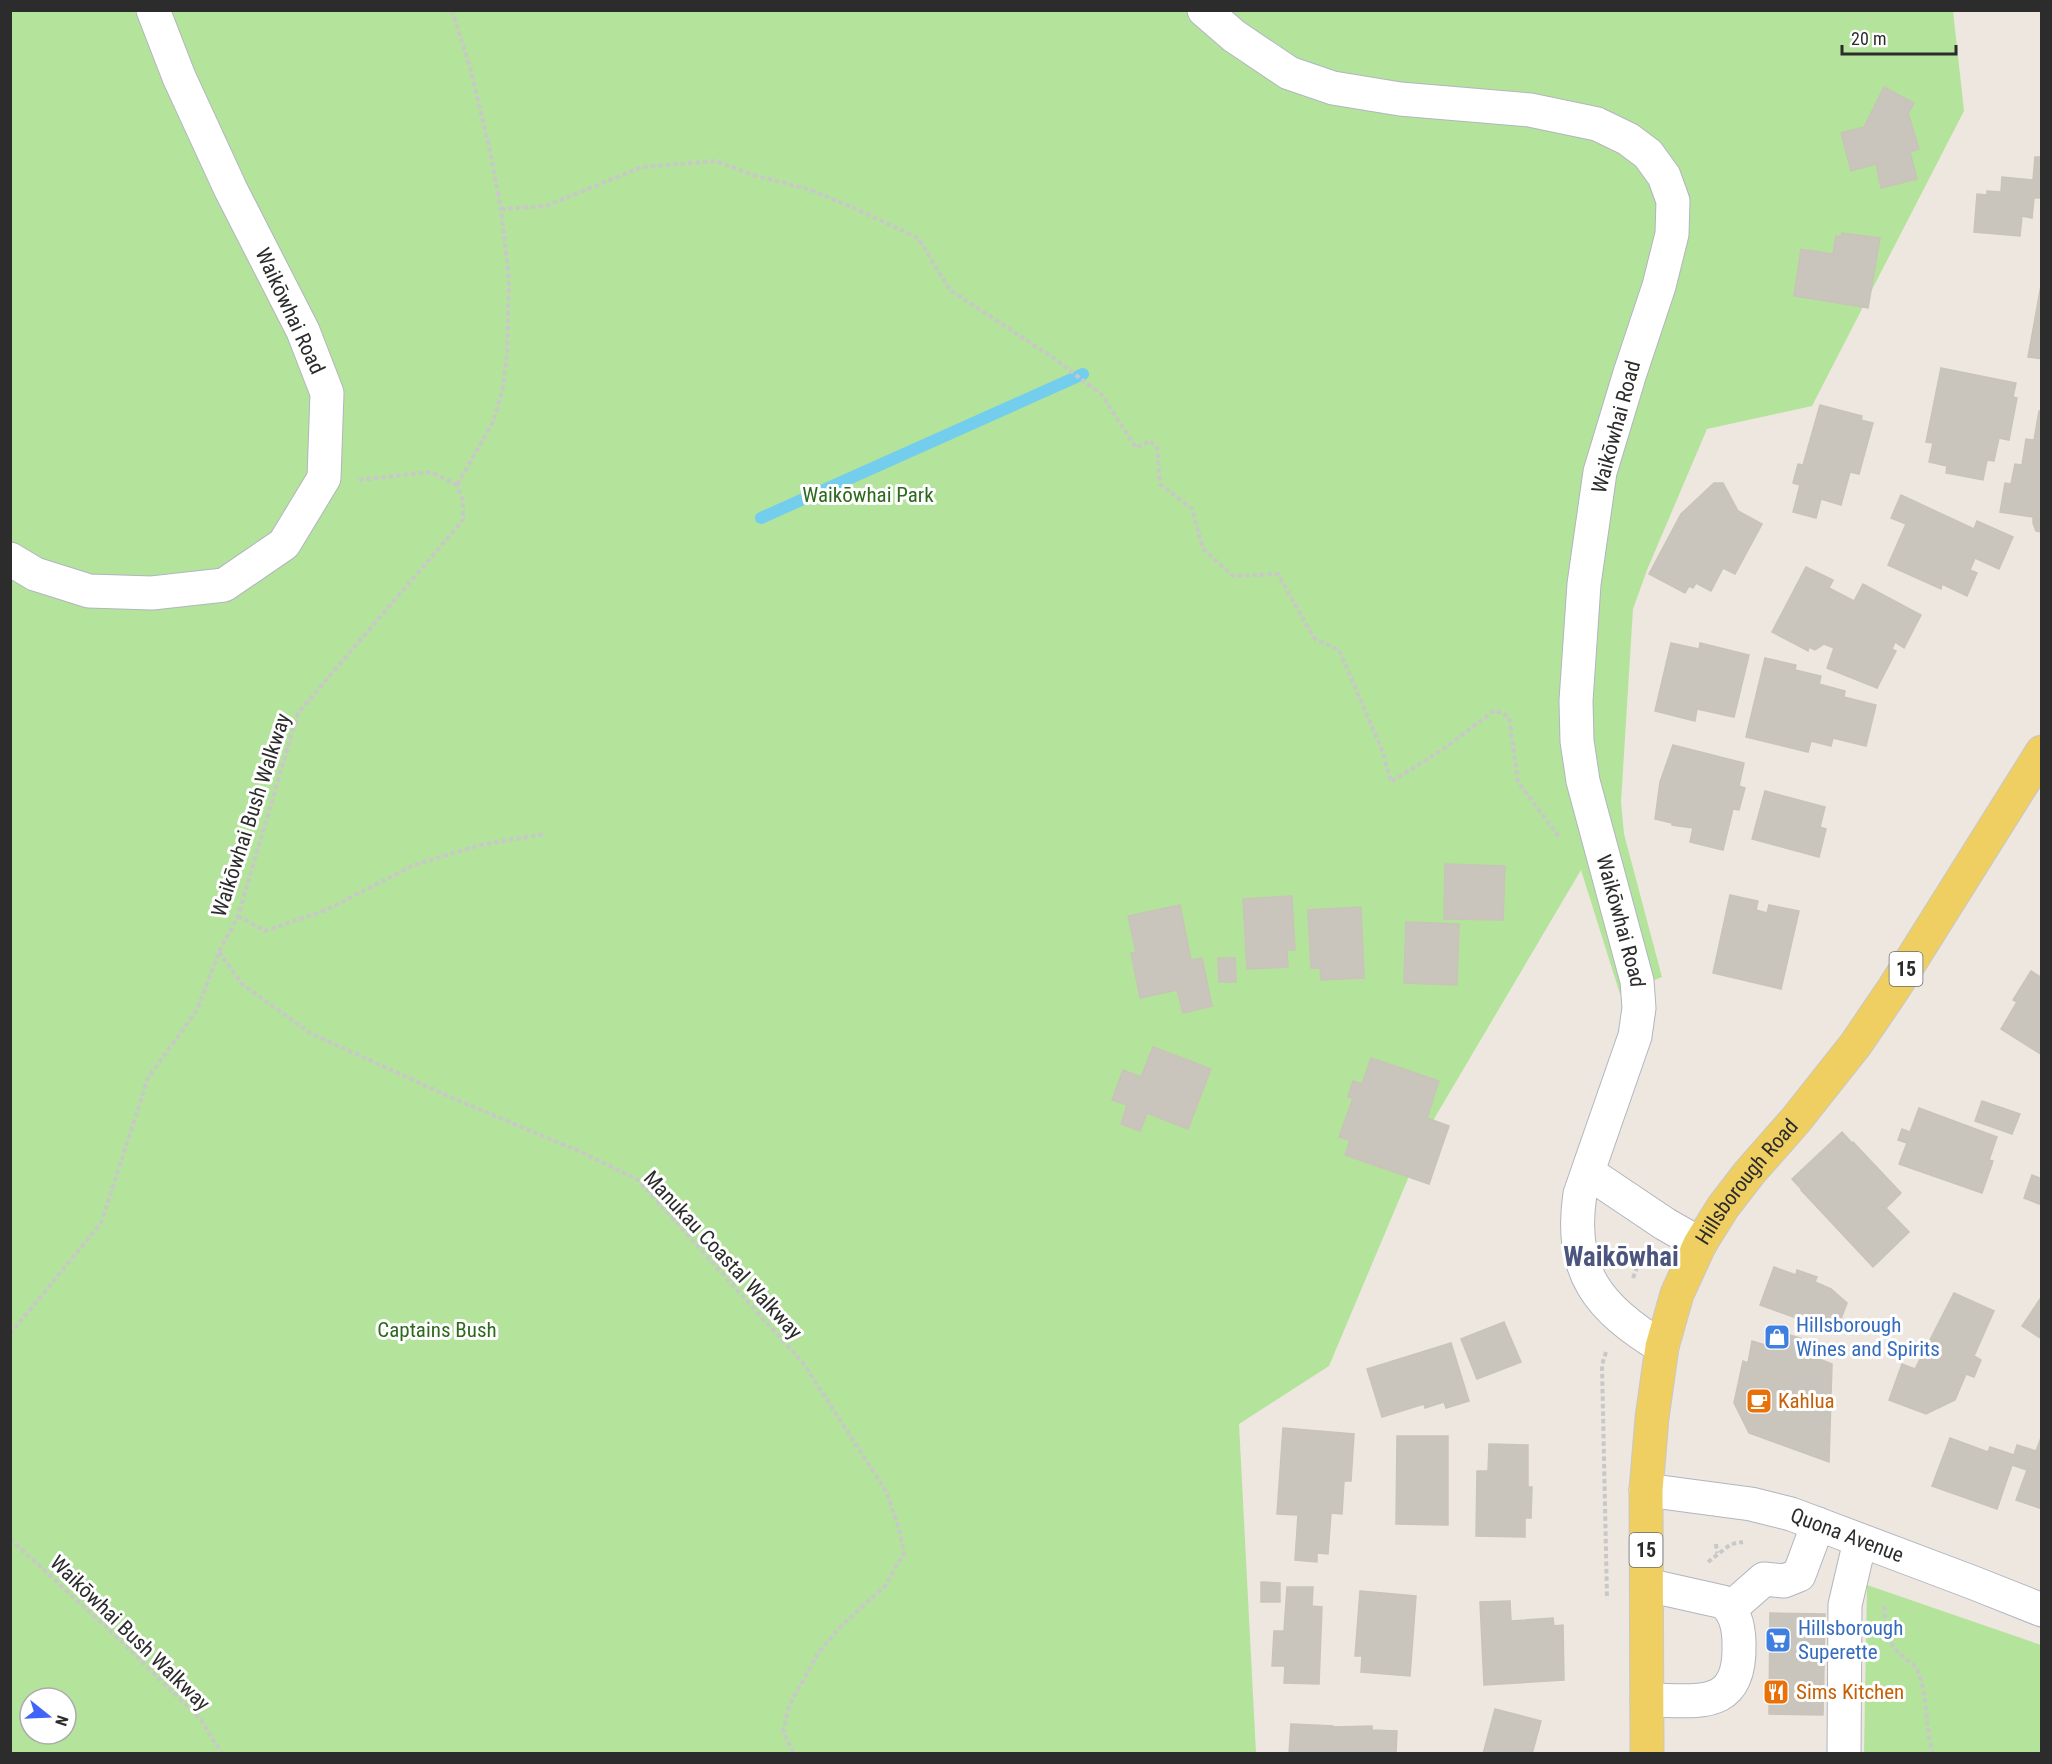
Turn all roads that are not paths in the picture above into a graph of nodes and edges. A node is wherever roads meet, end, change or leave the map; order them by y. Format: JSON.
{"nodes":[{"id":1,"x":153,"y":10,"type":"edge"},
{"id":2,"x":1204,"y":10,"type":"edge"},
{"id":3,"x":10,"y":559,"type":"edge"},
{"id":4,"x":2042,"y":752,"type":"edge"},
{"id":5,"x":1588,"y":1173,"type":"junction"},
{"id":6,"x":1700,"y":1244,"type":"junction"},
{"id":7,"x":1662,"y":1347,"type":"junction"},
{"id":8,"x":1646,"y":1490,"type":"junction"},
{"id":9,"x":1818,"y":1524,"type":"junction"},
{"id":10,"x":1860,"y":1540,"type":"junction"},
{"id":11,"x":1647,"y":1586,"type":"junction"},
{"id":12,"x":1731,"y":1608,"type":"junction"},
{"id":13,"x":2042,"y":1610,"type":"edge"},
{"id":14,"x":1647,"y":1700,"type":"junction"},
{"id":15,"x":1647,"y":1754,"type":"edge"},
{"id":16,"x":1844,"y":1754,"type":"edge"}],
"edges":[{"from":1,"to":3,"type":"street","name":"Waikōwhai Road"},
{"from":2,"to":5,"type":"street","name":"Waikōwhai Road"},
{"from":4,"to":6,"type":"main road","name":"Hillsborough Road","number":"15"},
{"from":5,"to":6,"type":"street"},
{"from":5,"to":7,"type":"street","name":"Waikōwhai Road"},
{"from":6,"to":7,"type":"main road","name":"Hillsborough Road","number":"15"},
{"from":7,"to":8,"type":"main road","name":"Hillsborough Road","number":"15"},
{"from":8,"to":9,"type":"street","name":"Quona Avenue"},
{"from":8,"to":11,"type":"main road","name":"Hillsborough Road","number":"15"},
{"from":9,"to":10,"type":"street","name":"Quona Avenue"},
{"from":9,"to":12,"type":"street"},
{"from":10,"to":13,"type":"street","name":"Quona Avenue"},
{"from":10,"to":16,"type":"street"},
{"from":11,"to":12,"type":"street"},
{"from":11,"to":14,"type":"main road","name":"Hillsborough Road","number":"15"},
{"from":12,"to":14,"type":"street"},
{"from":14,"to":15,"type":"main road","name":"Hillsborough Road","number":"15"}]}
